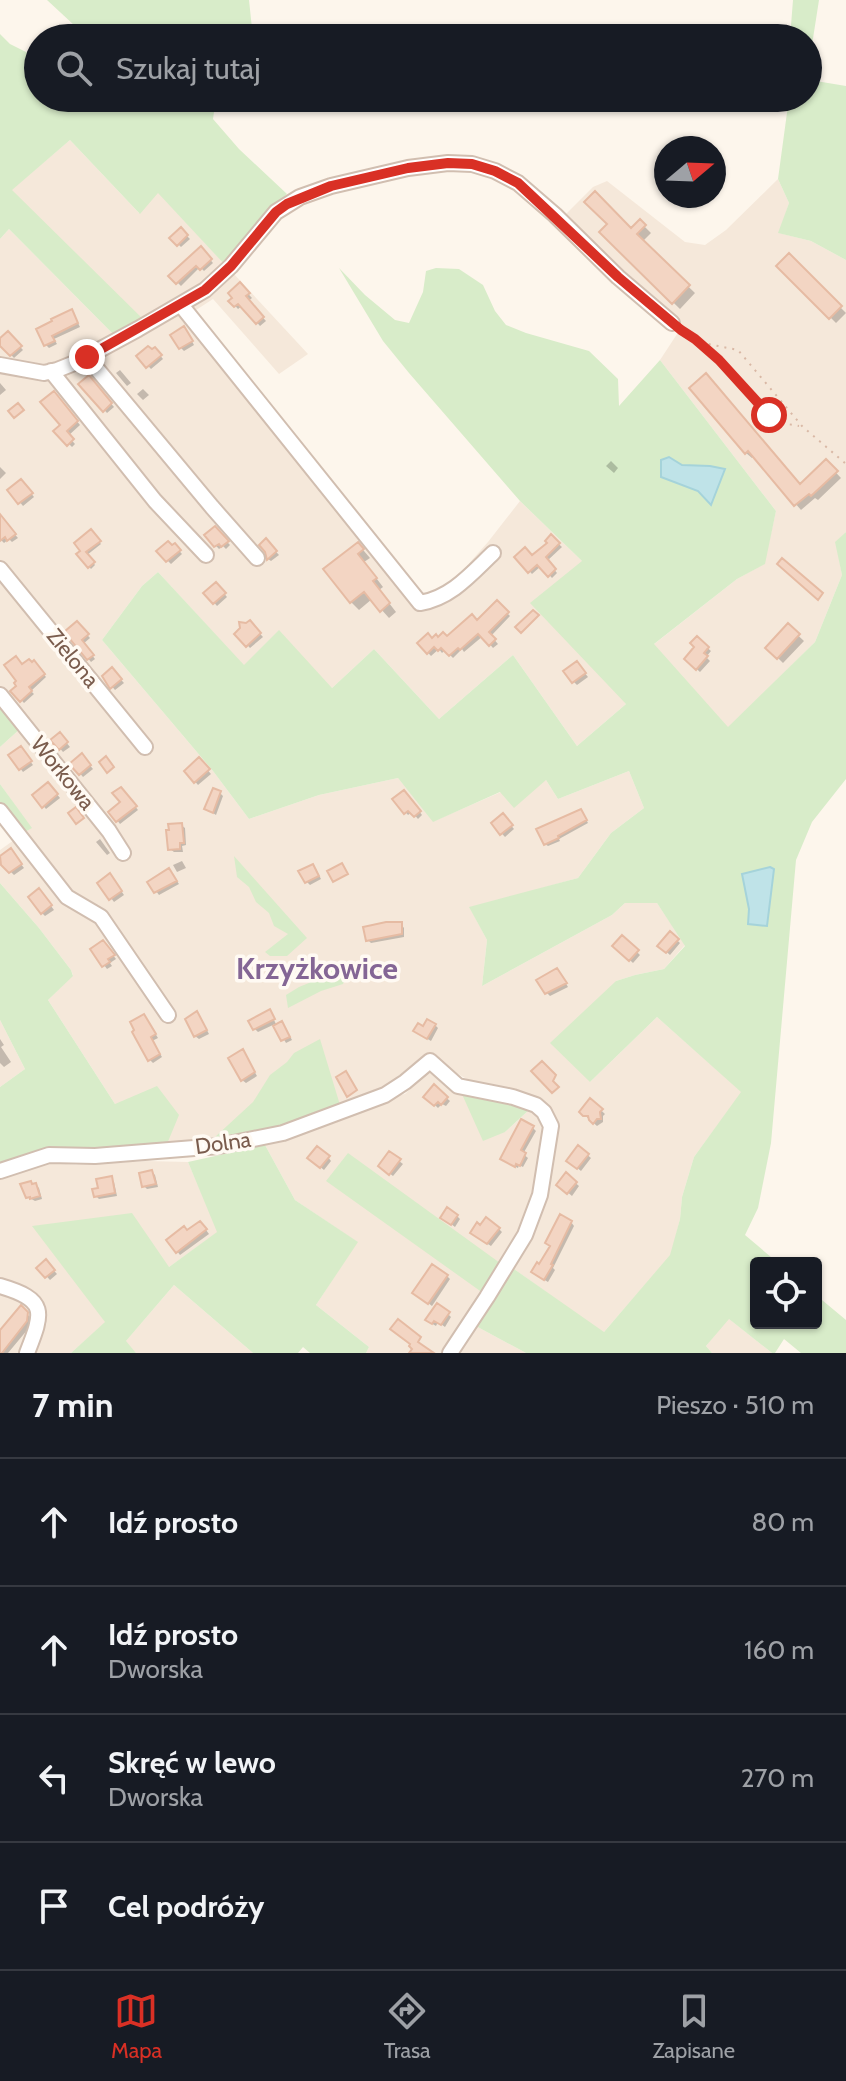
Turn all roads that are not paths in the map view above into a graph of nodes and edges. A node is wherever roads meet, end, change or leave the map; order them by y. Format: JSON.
{"nodes":[{"id":1,"x":181,"y":305,"type":"junction"},
{"id":2,"x":672,"y":323,"type":"road end"},
{"id":3,"x":87,"y":357,"type":"junction"},
{"id":4,"x":0,"y":365,"type":"edge"},
{"id":5,"x":51,"y":371,"type":"junction"},
{"id":6,"x":493,"y":553,"type":"dead end"},
{"id":7,"x":206,"y":555,"type":"dead end"},
{"id":8,"x":257,"y":558,"type":"dead end"},
{"id":9,"x":0,"y":569,"type":"edge"},
{"id":10,"x":0,"y":695,"type":"edge"},
{"id":11,"x":145,"y":747,"type":"dead end"},
{"id":12,"x":0,"y":811,"type":"edge"},
{"id":13,"x":123,"y":853,"type":"dead end"},
{"id":14,"x":168,"y":1015,"type":"dead end"},
{"id":15,"x":0,"y":1171,"type":"edge"},
{"id":16,"x":0,"y":1286,"type":"edge"},
{"id":17,"x":27,"y":1353,"type":"edge"},
{"id":18,"x":450,"y":1353,"type":"edge"}],
"edges":[{"from":1,"to":2,"type":"street"},
{"from":1,"to":3,"type":"street"},
{"from":1,"to":6,"type":"street"},
{"from":3,"to":5,"type":"street"},
{"from":3,"to":8,"type":"street"},
{"from":4,"to":5,"type":"street"},
{"from":5,"to":7,"type":"street"},
{"from":9,"to":11,"type":"street","name":"Zielona"},
{"from":10,"to":13,"type":"street","name":"Workowa"},
{"from":12,"to":14,"type":"street"},
{"from":15,"to":18,"type":"street","name":"Dolna"},
{"from":16,"to":17,"type":"street"}]}
